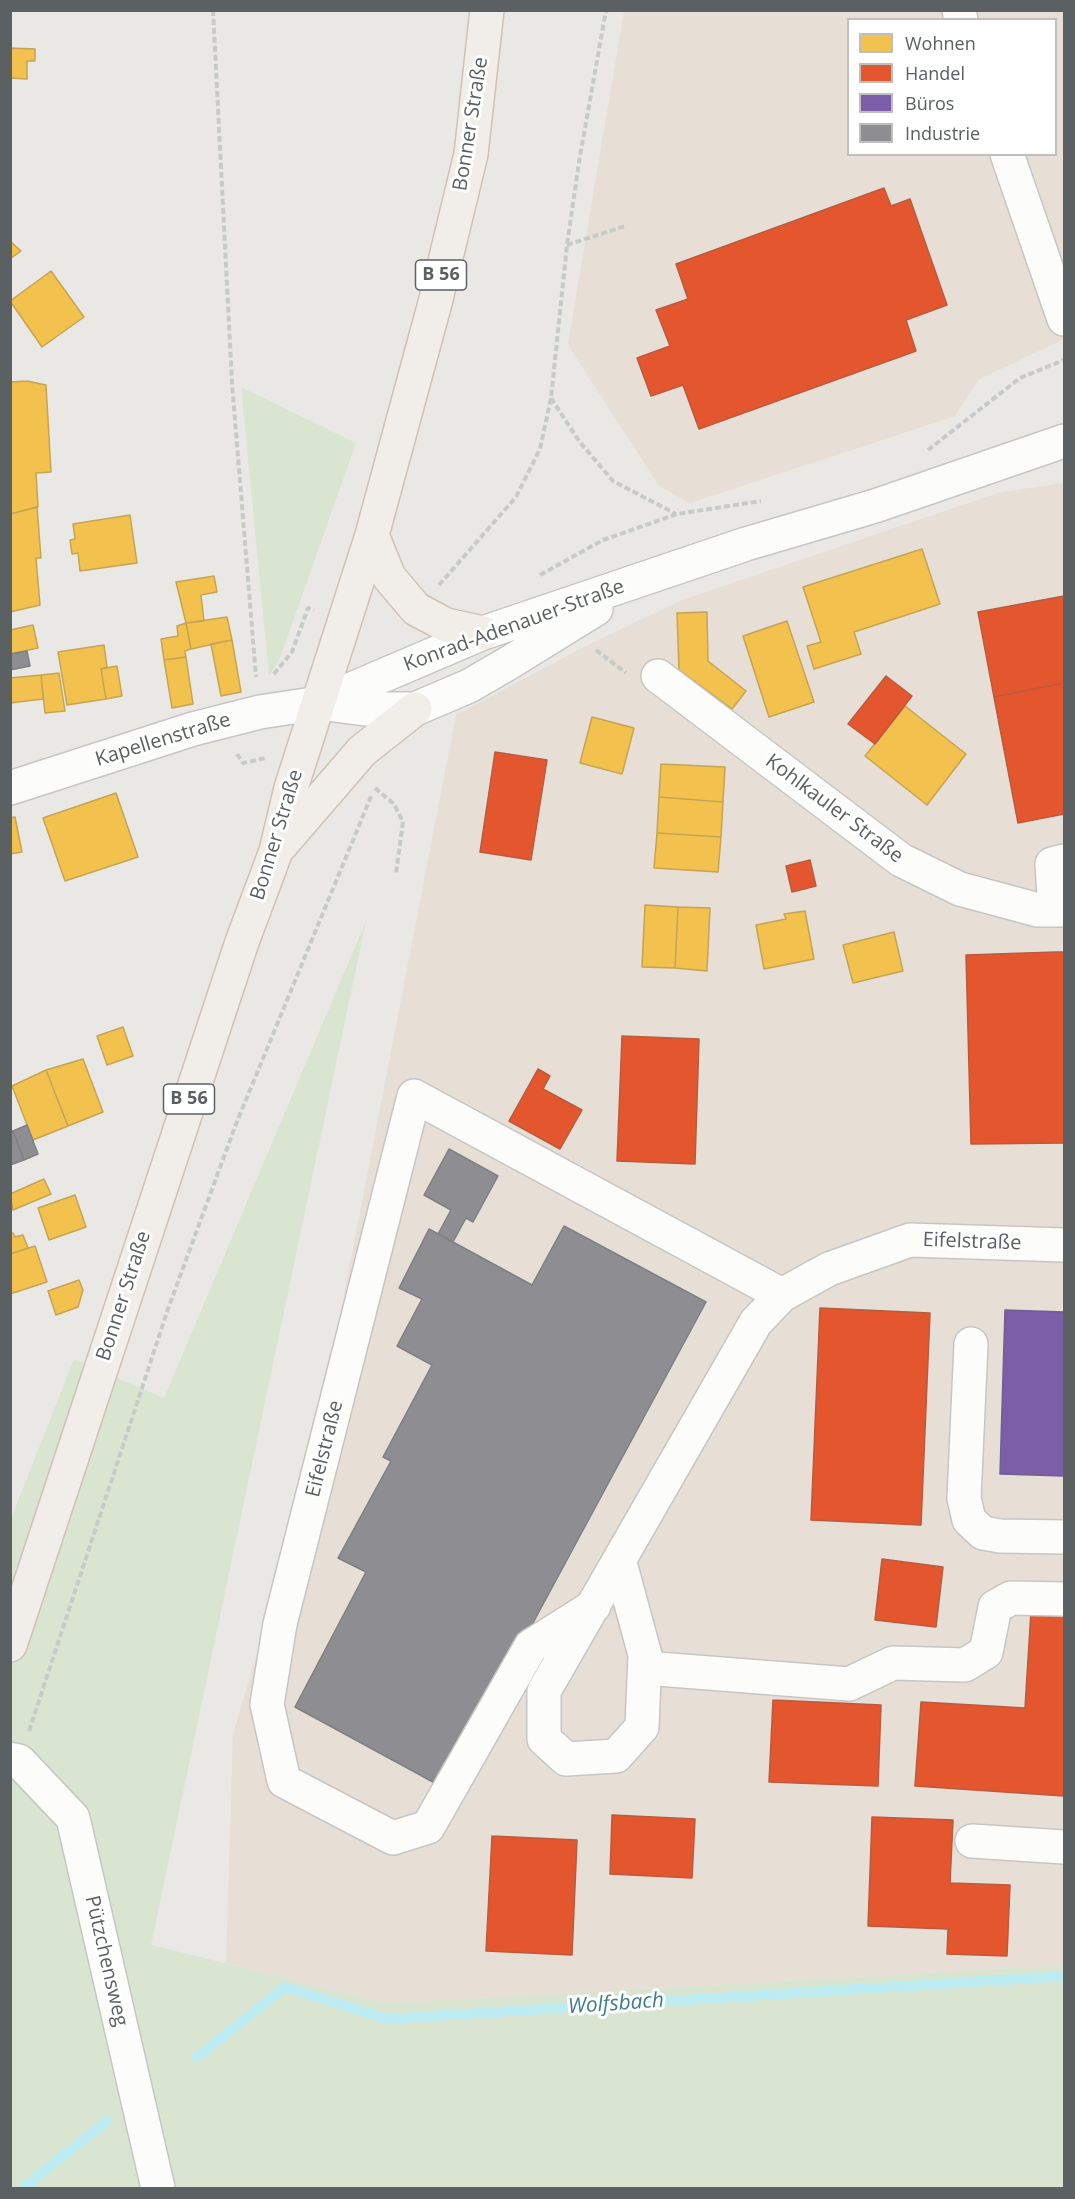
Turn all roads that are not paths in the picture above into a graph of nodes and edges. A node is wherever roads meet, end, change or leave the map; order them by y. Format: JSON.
{"nodes":[{"id":1,"x":487,"y":10,"type":"edge"},
{"id":2,"x":1008,"y":156,"type":"edge"},
{"id":3,"x":1065,"y":320,"type":"edge"},
{"id":4,"x":1065,"y":441,"type":"edge"},
{"id":5,"x":372,"y":535,"type":"junction"},
{"id":6,"x":635,"y":583,"type":"junction"},
{"id":7,"x":483,"y":633,"type":"junction"},
{"id":8,"x":658,"y":676,"type":"road end"},
{"id":9,"x":319,"y":703,"type":"junction"},
{"id":10,"x":415,"y":709,"type":"junction"},
{"id":11,"x":10,"y":788,"type":"edge"},
{"id":12,"x":276,"y":851,"type":"junction"},
{"id":13,"x":1065,"y":861,"type":"edge"},
{"id":14,"x":1060,"y":910,"type":"edge"},
{"id":15,"x":1065,"y":1245,"type":"edge"},
{"id":16,"x":782,"y":1295,"type":"junction"},
{"id":17,"x":971,"y":1344,"type":"dead end"},
{"id":18,"x":1065,"y":1537,"type":"edge"},
{"id":19,"x":620,"y":1563,"type":"junction"},
{"id":20,"x":1065,"y":1599,"type":"edge"},
{"id":21,"x":594,"y":1606,"type":"junction"},
{"id":22,"x":10,"y":1645,"type":"edge"},
{"id":23,"x":645,"y":1668,"type":"junction"},
{"id":24,"x":15,"y":1760,"type":"edge"},
{"id":25,"x":972,"y":1841,"type":"dead end"},
{"id":26,"x":1065,"y":1847,"type":"edge"},
{"id":27,"x":158,"y":2188,"type":"edge"}],
"edges":[{"from":1,"to":5,"type":"main road","name":"Bonner Straße","number":"B 56"},
{"from":2,"to":3,"type":"street"},
{"from":4,"to":6,"type":"street","name":"Konrad-Adenauer-Straße"},
{"from":5,"to":7,"type":"main road"},
{"from":5,"to":9,"type":"main road","name":"Bonner Straße","number":"B 56"},
{"from":6,"to":7,"type":"street","name":"Konrad-Adenauer-Straße"},
{"from":6,"to":10,"type":"street","name":"Konrad-Adenauer-Straße"},
{"from":7,"to":9,"type":"street","name":"Konrad-Adenauer-Straße"},
{"from":8,"to":14,"type":"street","name":"Kohlkauler Straße"},
{"from":9,"to":10,"type":"street","name":"Konrad-Adenauer-Straße"},
{"from":9,"to":11,"type":"street","name":"Kapellenstraße"},
{"from":9,"to":12,"type":"main road","name":"Bonner Straße","number":"B 56"},
{"from":10,"to":12,"type":"main road"},
{"from":12,"to":22,"type":"main road","name":"Bonner Straße","number":"B 56"},
{"from":13,"to":14,"type":"street"},
{"from":15,"to":16,"type":"street","name":"Eifelstraße"},
{"from":16,"to":19,"type":"street","name":"Eifelstraße"},
{"from":16,"to":21,"type":"street","name":"Eifelstraße"},
{"from":17,"to":18,"type":"street"},
{"from":19,"to":21,"type":"street","name":"Eifelstraße"},
{"from":19,"to":23,"type":"street","name":"Eifelstraße"},
{"from":20,"to":23,"type":"street"},
{"from":21,"to":23,"type":"street","name":"Eifelstraße"},
{"from":24,"to":27,"type":"street","name":"Pützchensweg"},
{"from":25,"to":26,"type":"street"}]}
